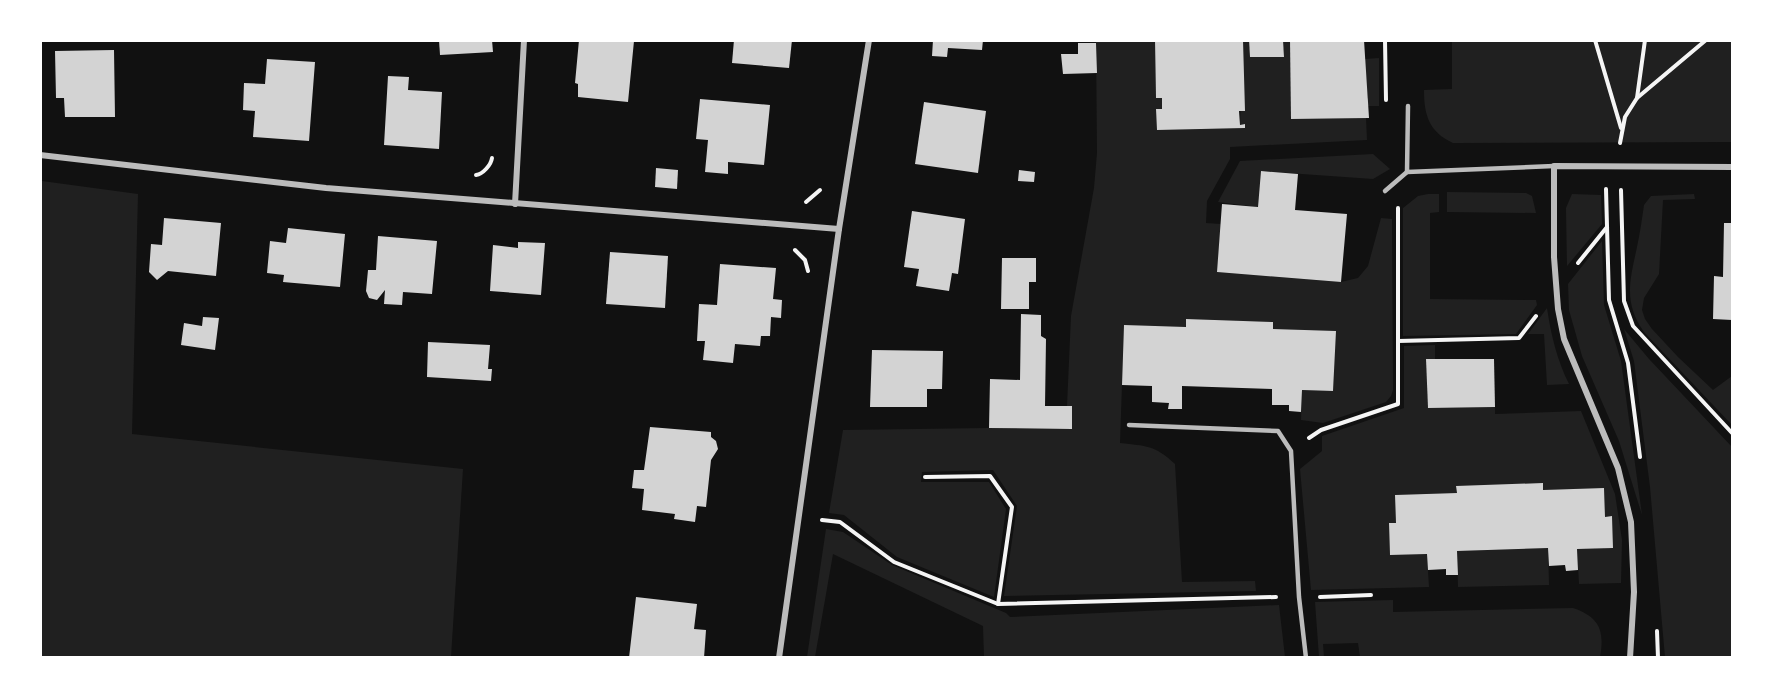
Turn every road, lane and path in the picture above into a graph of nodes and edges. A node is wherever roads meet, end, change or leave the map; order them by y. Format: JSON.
{"nodes":[{"id":1,"x":524,"y":40,"type":"edge"},
{"id":2,"x":869,"y":40,"type":"edge"},
{"id":3,"x":1384,"y":40,"type":"edge"},
{"id":4,"x":1595,"y":40,"type":"edge"},
{"id":5,"x":1645,"y":40,"type":"edge"},
{"id":6,"x":1706,"y":40,"type":"edge"},
{"id":7,"x":1637,"y":98,"type":"junction"},
{"id":8,"x":1386,"y":106,"type":"dead end"},
{"id":9,"x":1408,"y":106,"type":"dead end"},
{"id":10,"x":1622,"y":129,"type":"junction"},
{"id":11,"x":40,"y":155,"type":"edge"},
{"id":12,"x":493,"y":155,"type":"dead end"},
{"id":13,"x":1554,"y":166,"type":"junction"},
{"id":14,"x":1620,"y":167,"type":"junction"},
{"id":15,"x":1732,"y":167,"type":"edge"},
{"id":16,"x":1407,"y":172,"type":"junction"},
{"id":17,"x":471,"y":176,"type":"dead end"},
{"id":18,"x":822,"y":184,"type":"dead end"},
{"id":19,"x":1606,"y":189,"type":"dead end"},
{"id":20,"x":1385,"y":190,"type":"dead end"},
{"id":21,"x":515,"y":204,"type":"junction"},
{"id":22,"x":795,"y":204,"type":"dead end"},
{"id":23,"x":1398,"y":204,"type":"dead end"},
{"id":24,"x":1607,"y":227,"type":"junction"},
{"id":25,"x":839,"y":229,"type":"junction"},
{"id":26,"x":790,"y":247,"type":"dead end"},
{"id":27,"x":809,"y":276,"type":"dead end"},
{"id":28,"x":1557,"y":288,"type":"junction"},
{"id":29,"x":1398,"y":341,"type":"junction"},
{"id":30,"x":1129,"y":425,"type":"dead end"},
{"id":31,"x":1321,"y":430,"type":"dead end"},
{"id":32,"x":1732,"y":433,"type":"edge"},
{"id":33,"x":1642,"y":468,"type":"dead end"},
{"id":34,"x":925,"y":477,"type":"dead end"},
{"id":35,"x":827,"y":520,"type":"dead end"},
{"id":36,"x":1371,"y":595,"type":"dead end"},
{"id":37,"x":1299,"y":597,"type":"junction"},
{"id":38,"x":998,"y":604,"type":"junction"},
{"id":39,"x":1657,"y":623,"type":"dead end"},
{"id":40,"x":778,"y":657,"type":"edge"},
{"id":41,"x":1306,"y":657,"type":"edge"},
{"id":42,"x":1629,"y":657,"type":"edge"},
{"id":43,"x":1659,"y":657,"type":"edge"}],
"edges":[{"from":1,"to":21,"type":"street"},
{"from":2,"to":25,"type":"street"},
{"from":3,"to":8,"type":"path"},
{"from":4,"to":10,"type":"path"},
{"from":5,"to":7,"type":"path"},
{"from":6,"to":7,"type":"path"},
{"from":7,"to":10,"type":"path"},
{"from":9,"to":16,"type":"lane"},
{"from":10,"to":14,"type":"path"},
{"from":11,"to":21,"type":"street"},
{"from":12,"to":17,"type":"path"},
{"from":13,"to":14,"type":"street"},
{"from":13,"to":16,"type":"lane"},
{"from":13,"to":28,"type":"street"},
{"from":14,"to":15,"type":"street"},
{"from":14,"to":32,"type":"path"},
{"from":16,"to":20,"type":"lane"},
{"from":18,"to":22,"type":"path"},
{"from":19,"to":24,"type":"path"},
{"from":21,"to":25,"type":"street"},
{"from":23,"to":29,"type":"path"},
{"from":24,"to":28,"type":"path"},
{"from":24,"to":33,"type":"path"},
{"from":25,"to":40,"type":"street"},
{"from":26,"to":27,"type":"path"},
{"from":28,"to":29,"type":"path"},
{"from":28,"to":42,"type":"street"},
{"from":29,"to":31,"type":"path"},
{"from":30,"to":37,"type":"lane"},
{"from":34,"to":38,"type":"path"},
{"from":35,"to":38,"type":"path"},
{"from":36,"to":37,"type":"path"},
{"from":37,"to":38,"type":"path"},
{"from":37,"to":41,"type":"lane"},
{"from":39,"to":43,"type":"path"}]}
